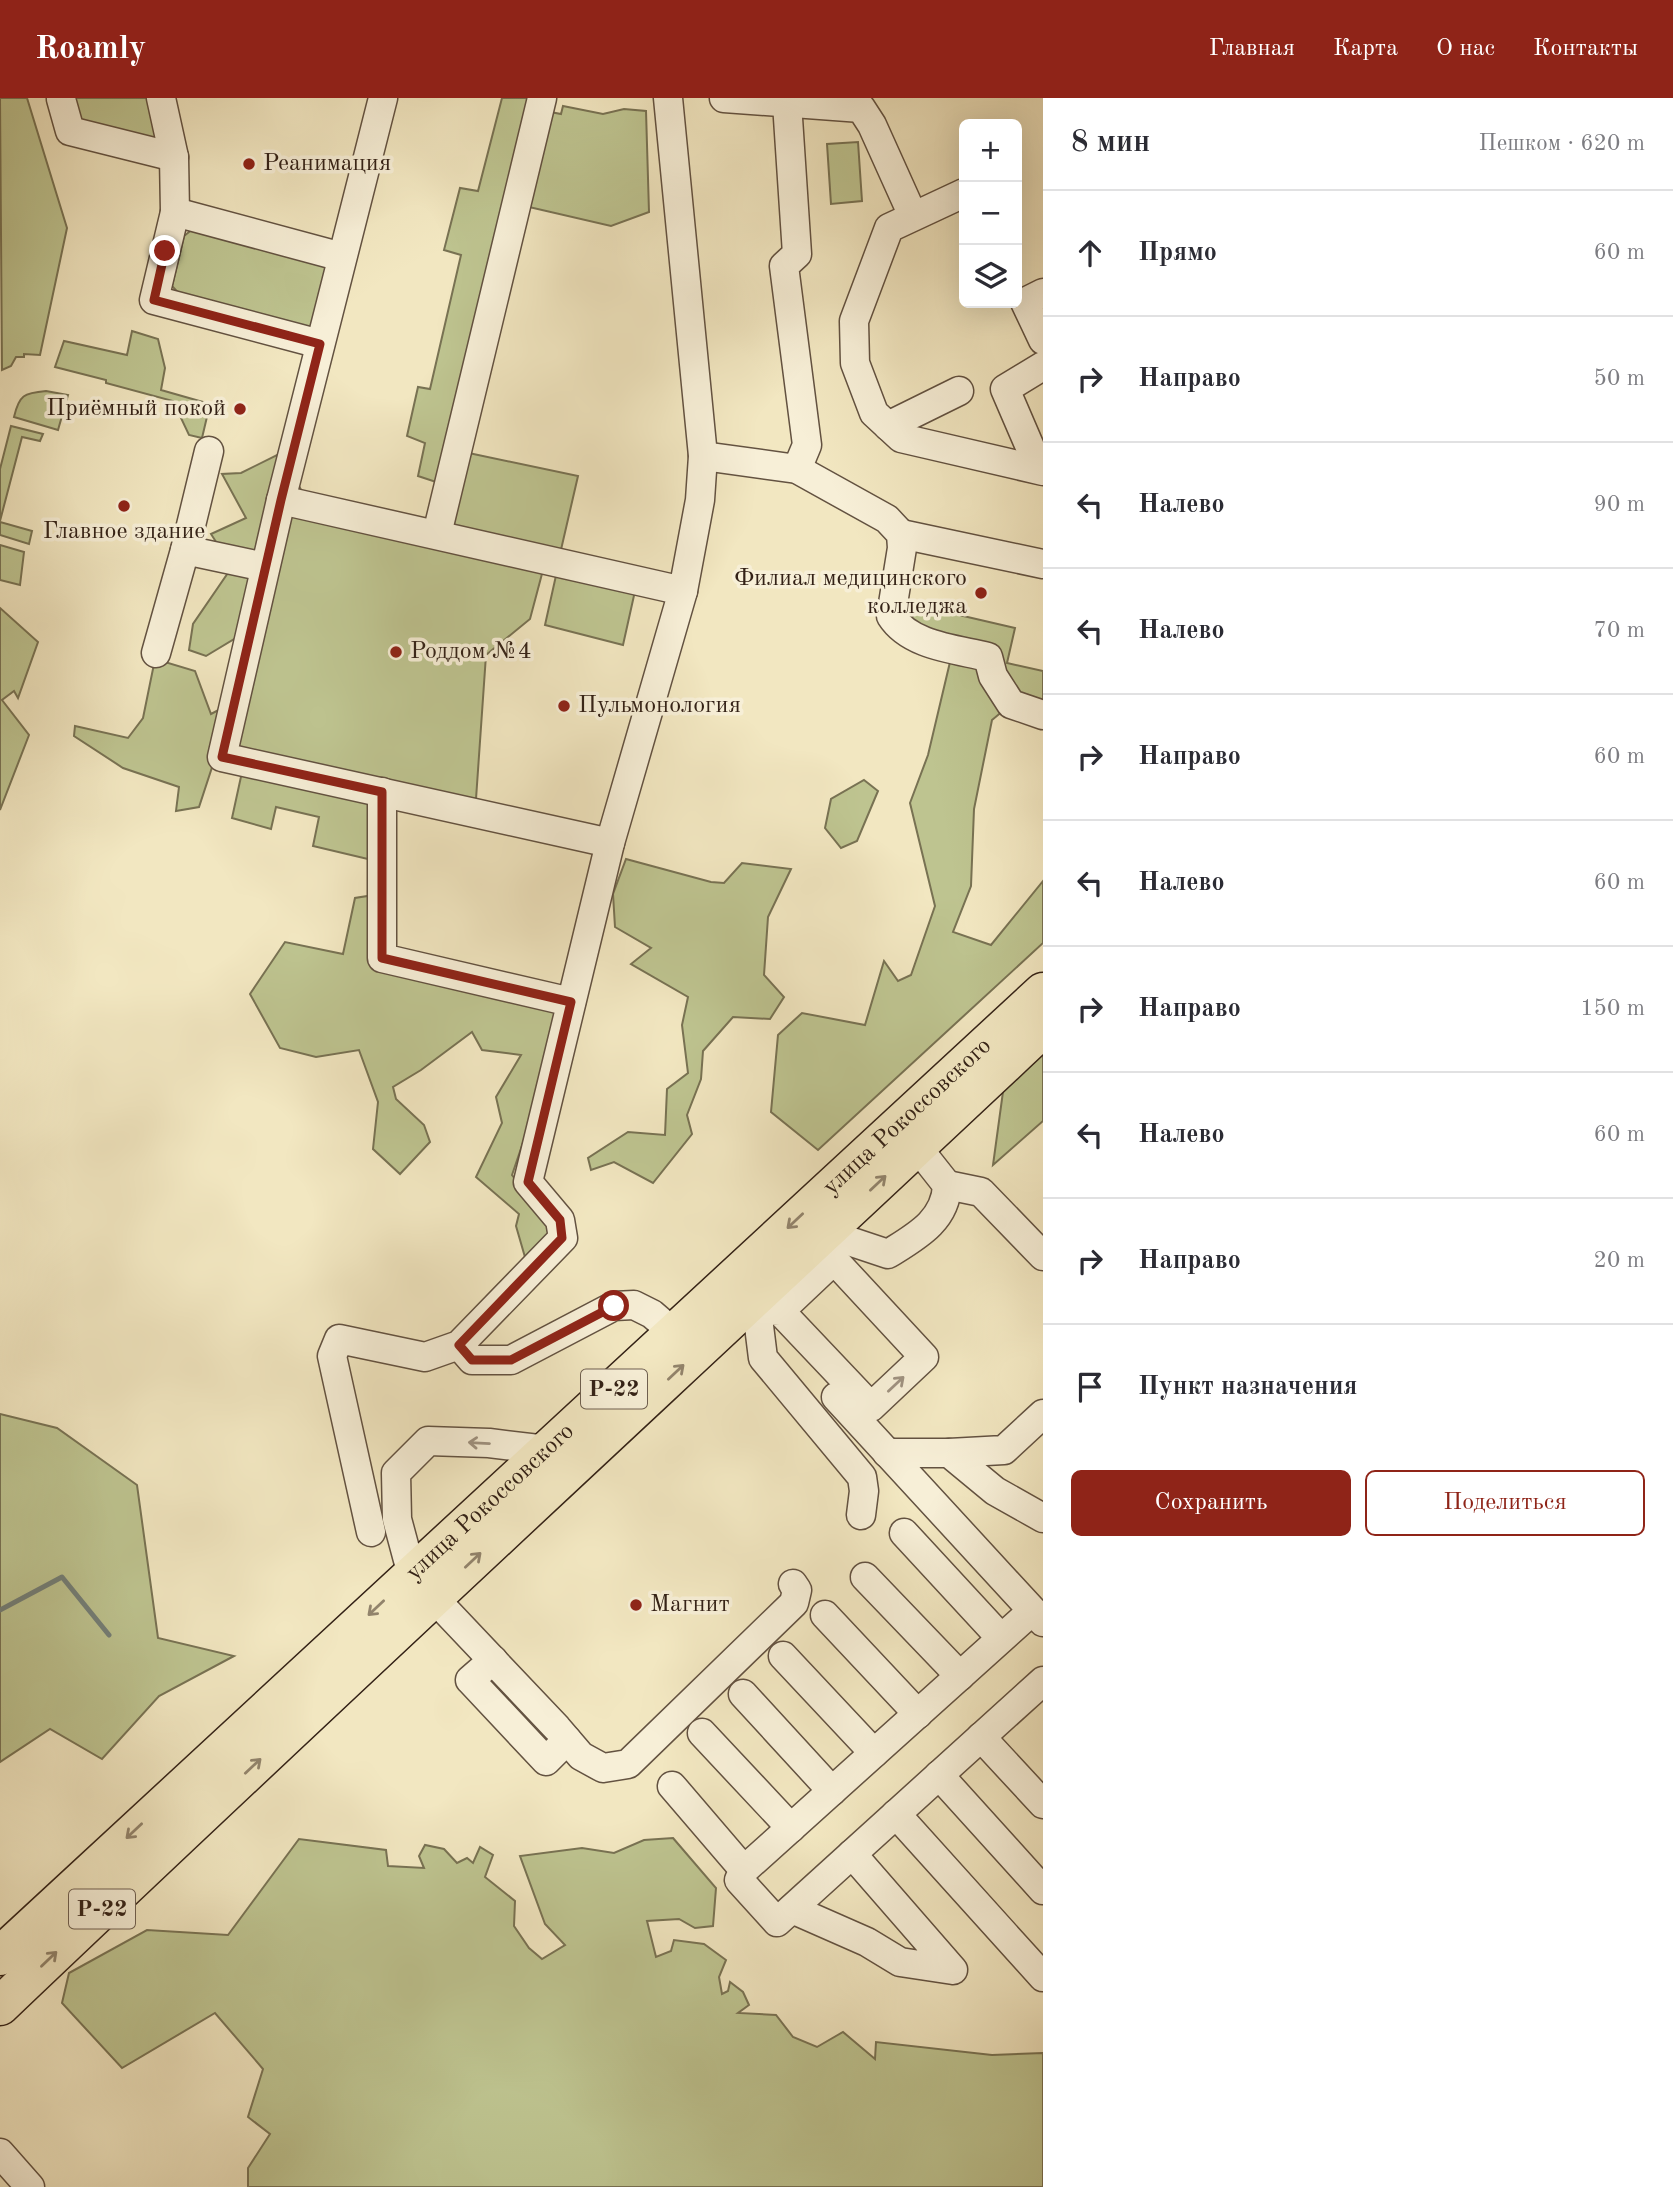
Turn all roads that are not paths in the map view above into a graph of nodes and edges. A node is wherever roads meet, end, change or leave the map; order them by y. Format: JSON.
{"nodes":[{"id":1,"x":161,"y":98,"type":"edge"},
{"id":2,"x":383,"y":98,"type":"edge"},
{"id":3,"x":542,"y":98,"type":"edge"},
{"id":4,"x":668,"y":98,"type":"edge"},
{"id":5,"x":724,"y":98,"type":"edge"},
{"id":6,"x":61,"y":99,"type":"edge"},
{"id":7,"x":840,"y":102,"type":"edge"},
{"id":8,"x":787,"y":103,"type":"junction"},
{"id":9,"x":174,"y":157,"type":"junction"},
{"id":10,"x":959,"y":195,"type":"edge"},
{"id":11,"x":175,"y":212,"type":"junction"},
{"id":12,"x":913,"y":216,"type":"junction"},
{"id":13,"x":342,"y":257,"type":"junction"},
{"id":14,"x":1043,"y":293,"type":"edge"},
{"id":15,"x":1043,"y":340,"type":"edge"},
{"id":16,"x":320,"y":344,"type":"junction"},
{"id":17,"x":1043,"y":366,"type":"edge"},
{"id":18,"x":959,"y":391,"type":"dead end"},
{"id":19,"x":888,"y":426,"type":"junction"},
{"id":20,"x":209,"y":451,"type":"dead end"},
{"id":21,"x":703,"y":456,"type":"junction"},
{"id":22,"x":797,"y":469,"type":"junction"},
{"id":23,"x":1041,"y":470,"type":"edge"},
{"id":24,"x":281,"y":500,"type":"junction"},
{"id":25,"x":437,"y":534,"type":"junction"},
{"id":26,"x":901,"y":534,"type":"junction"},
{"id":27,"x":185,"y":550,"type":"junction"},
{"id":28,"x":1043,"y":564,"type":"edge"},
{"id":29,"x":265,"y":567,"type":"junction"},
{"id":30,"x":683,"y":591,"type":"junction"},
{"id":31,"x":156,"y":653,"type":"dead end"},
{"id":32,"x":1043,"y":715,"type":"edge"},
{"id":33,"x":382,"y":792,"type":"junction"},
{"id":34,"x":610,"y":843,"type":"junction"},
{"id":35,"x":1043,"y":992,"type":"edge"},
{"id":36,"x":571,"y":1002,"type":"junction"},
{"id":37,"x":1043,"y":1028,"type":"edge"},
{"id":38,"x":917,"y":1147,"type":"junction"},
{"id":39,"x":947,"y":1185,"type":"junction"},
{"id":40,"x":825,"y":1233,"type":"junction"},
{"id":41,"x":1043,"y":1256,"type":"edge"},
{"id":42,"x":763,"y":1308,"type":"junction"},
{"id":43,"x":674,"y":1333,"type":"junction"},
{"id":44,"x":459,"y":1345,"type":"junction"},
{"id":45,"x":1043,"y":1414,"type":"edge"},
{"id":46,"x":547,"y":1450,"type":"junction"},
{"id":47,"x":887,"y":1453,"type":"junction"},
{"id":48,"x":949,"y":1454,"type":"junction"},
{"id":49,"x":1039,"y":1509,"type":"edge"},
{"id":50,"x":861,"y":1515,"type":"dead end"},
{"id":51,"x":371,"y":1532,"type":"dead end"},
{"id":52,"x":904,"y":1534,"type":"dead end"},
{"id":53,"x":865,"y":1577,"type":"dead end"},
{"id":54,"x":793,"y":1584,"type":"dead end"},
{"id":55,"x":422,"y":1586,"type":"junction"},
{"id":56,"x":825,"y":1615,"type":"dead end"},
{"id":57,"x":1038,"y":1616,"type":"edge"},
{"id":58,"x":1001,"y":1638,"type":"junction"},
{"id":59,"x":783,"y":1656,"type":"dead end"},
{"id":60,"x":493,"y":1660,"type":"junction"},
{"id":61,"x":960,"y":1676,"type":"junction"},
{"id":62,"x":743,"y":1694,"type":"dead end"},
{"id":63,"x":1037,"y":1697,"type":"edge"},
{"id":64,"x":918,"y":1714,"type":"junction"},
{"id":65,"x":559,"y":1720,"type":"junction"},
{"id":66,"x":702,"y":1733,"type":"dead end"},
{"id":67,"x":981,"y":1737,"type":"junction"},
{"id":68,"x":874,"y":1753,"type":"junction"},
{"id":69,"x":939,"y":1775,"type":"junction"},
{"id":70,"x":672,"y":1786,"type":"dead end"},
{"id":71,"x":832,"y":1791,"type":"junction"},
{"id":72,"x":194,"y":1799,"type":"junction"},
{"id":73,"x":1043,"y":1804,"type":"edge"},
{"id":74,"x":895,"y":1814,"type":"junction"},
{"id":75,"x":791,"y":1828,"type":"junction"},
{"id":76,"x":852,"y":1854,"type":"junction"},
{"id":77,"x":744,"y":1870,"type":"junction"},
{"id":78,"x":1043,"y":1890,"type":"edge"},
{"id":79,"x":792,"y":1909,"type":"junction"},
{"id":80,"x":0,"y":1956,"type":"edge"},
{"id":81,"x":1043,"y":1977,"type":"edge"},
{"id":82,"x":0,"y":2006,"type":"edge"},
{"id":83,"x":0,"y":2153,"type":"edge"},
{"id":84,"x":23,"y":2185,"type":"edge"}],
"edges":[{"from":1,"to":9,"type":"lane"},
{"from":2,"to":13,"type":"lane"},
{"from":3,"to":25,"type":"lane"},
{"from":4,"to":21,"type":"lane"},
{"from":5,"to":8,"type":"lane"},
{"from":6,"to":9,"type":"lane"},
{"from":7,"to":8,"type":"lane"},
{"from":7,"to":12,"type":"lane"},
{"from":8,"to":22,"type":"lane"},
{"from":9,"to":11,"type":"lane"},
{"from":10,"to":12,"type":"lane"},
{"from":11,"to":13,"type":"lane"},
{"from":11,"to":16,"type":"lane"},
{"from":12,"to":19,"type":"lane"},
{"from":13,"to":16,"type":"lane"},
{"from":14,"to":15,"type":"lane"},
{"from":16,"to":24,"type":"lane"},
{"from":17,"to":23,"type":"lane"},
{"from":18,"to":19,"type":"lane"},
{"from":19,"to":23,"type":"lane"},
{"from":20,"to":27,"type":"lane"},
{"from":21,"to":22,"type":"lane"},
{"from":21,"to":30,"type":"lane"},
{"from":22,"to":26,"type":"lane"},
{"from":24,"to":25,"type":"lane"},
{"from":24,"to":29,"type":"lane"},
{"from":25,"to":30,"type":"lane"},
{"from":26,"to":28,"type":"lane"},
{"from":26,"to":32,"type":"lane"},
{"from":27,"to":29,"type":"lane"},
{"from":27,"to":31,"type":"lane"},
{"from":29,"to":33,"type":"lane"},
{"from":30,"to":34,"type":"lane"},
{"from":33,"to":34,"type":"lane"},
{"from":33,"to":36,"type":"lane"},
{"from":34,"to":36,"type":"lane"},
{"from":35,"to":43,"type":"highway","name":"улица Рокоссовского","number":"Р-22","one_way":true},
{"from":36,"to":44,"type":"lane"},
{"from":37,"to":38,"type":"highway","name":"улица Рокоссовского","number":"Р-22"},
{"from":38,"to":39,"type":"lane"},
{"from":40,"to":38,"type":"highway","name":"улица Рокоссовского","number":"Р-22","one_way":true},
{"from":39,"to":40,"type":"lane"},
{"from":39,"to":41,"type":"lane"},
{"from":40,"to":42,"type":"highway","name":"улица Рокоссовского","number":"Р-22"},
{"from":42,"to":42,"type":"lane","one_way":true},
{"from":42,"to":47,"type":"lane"},
{"from":42,"to":50,"type":"lane"},
{"from":55,"to":42,"type":"highway","name":"улица Рокоссовского","number":"Р-22","one_way":true},
{"from":43,"to":44,"type":"lane"},
{"from":43,"to":46,"type":"highway","name":"улица Рокоссовского","number":"Р-22"},
{"from":44,"to":51,"type":"lane"},
{"from":45,"to":48,"type":"lane"},
{"from":46,"to":55,"type":"highway","name":"улица Рокоссовского","number":"Р-22"},
{"from":46,"to":55,"type":"lane","one_way":true},
{"from":47,"to":48,"type":"lane"},
{"from":47,"to":57,"type":"lane"},
{"from":48,"to":49,"type":"lane"},
{"from":52,"to":58,"type":"lane"},
{"from":53,"to":61,"type":"lane"},
{"from":54,"to":65,"type":"lane"},
{"from":55,"to":60,"type":"lane"},
{"from":55,"to":72,"type":"highway","name":"улица Рокоссовского","number":"Р-22"},
{"from":56,"to":64,"type":"lane"},
{"from":57,"to":58,"type":"lane"},
{"from":58,"to":61,"type":"lane"},
{"from":59,"to":68,"type":"lane"},
{"from":60,"to":65,"type":"lane"},
{"from":60,"to":65,"type":"lane"},
{"from":61,"to":64,"type":"lane"},
{"from":62,"to":71,"type":"lane"},
{"from":63,"to":67,"type":"lane"},
{"from":64,"to":68,"type":"lane"},
{"from":66,"to":75,"type":"lane"},
{"from":67,"to":69,"type":"lane"},
{"from":67,"to":73,"type":"lane"},
{"from":68,"to":71,"type":"lane"},
{"from":69,"to":74,"type":"lane"},
{"from":69,"to":78,"type":"lane"},
{"from":70,"to":77,"type":"lane"},
{"from":71,"to":75,"type":"lane"},
{"from":72,"to":80,"type":"highway","number":"Р-22","one_way":true},
{"from":82,"to":72,"type":"highway","number":"Р-22","one_way":true},
{"from":74,"to":76,"type":"lane"},
{"from":74,"to":81,"type":"lane"},
{"from":75,"to":77,"type":"lane"},
{"from":76,"to":79,"type":"lane"},
{"from":76,"to":79,"type":"lane"},
{"from":77,"to":79,"type":"lane"},
{"from":83,"to":84,"type":"lane"}]}
